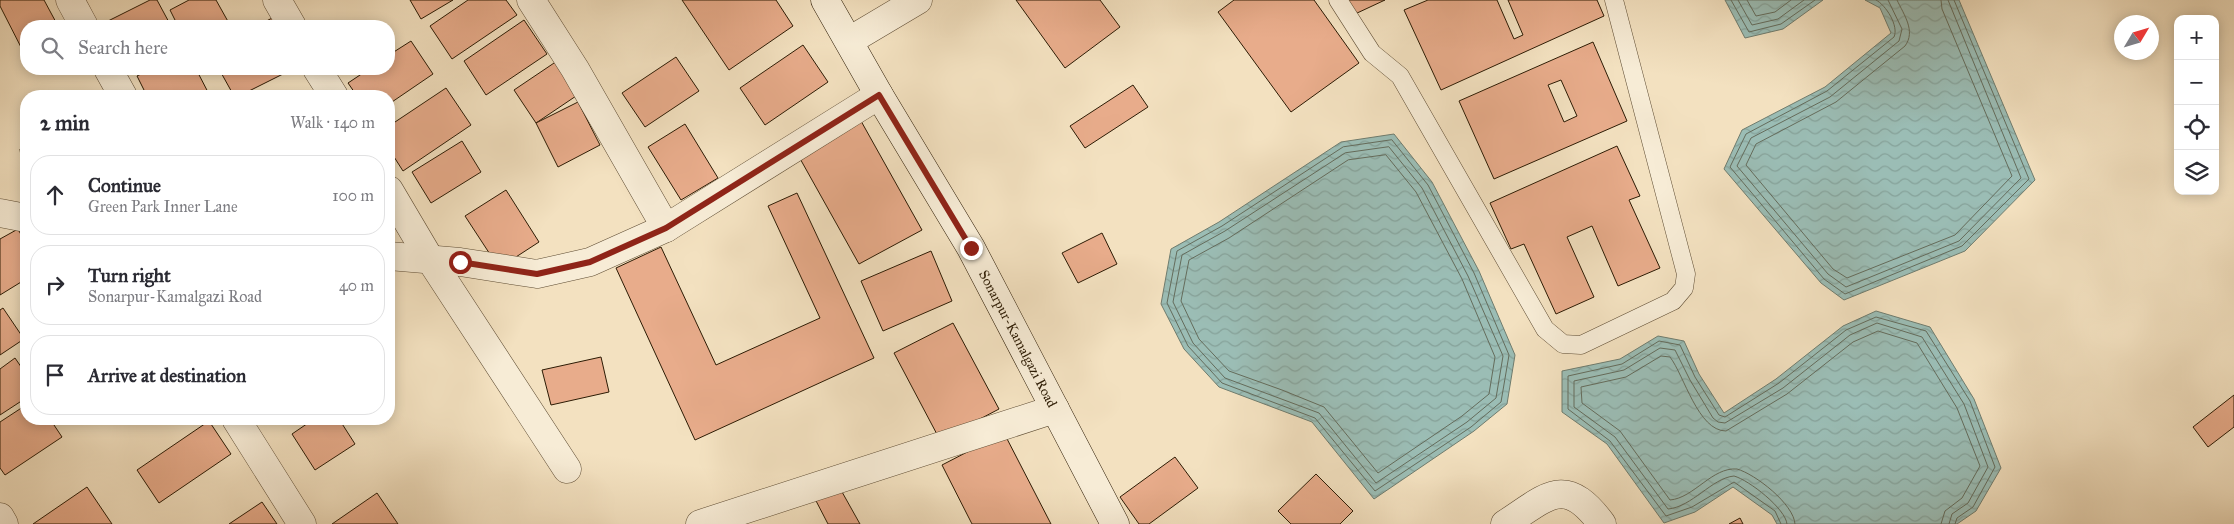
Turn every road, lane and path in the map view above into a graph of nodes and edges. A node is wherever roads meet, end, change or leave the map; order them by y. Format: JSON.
{"nodes":[{"id":1,"x":70,"y":0,"type":"edge"},
{"id":2,"x":277,"y":0,"type":"edge"},
{"id":3,"x":531,"y":0,"type":"edge"},
{"id":4,"x":826,"y":0,"type":"edge"},
{"id":5,"x":918,"y":0,"type":"edge"},
{"id":6,"x":1338,"y":0,"type":"edge"},
{"id":7,"x":1614,"y":0,"type":"edge"},
{"id":8,"x":81,"y":20,"type":"edge"},
{"id":9,"x":289,"y":20,"type":"edge"},
{"id":10,"x":849,"y":41,"type":"junction"},
{"id":11,"x":111,"y":75,"type":"edge"},
{"id":12,"x":321,"y":75,"type":"edge"},
{"id":13,"x":120,"y":90,"type":"edge"},
{"id":14,"x":330,"y":90,"type":"edge"},
{"id":15,"x":879,"y":95,"type":"junction"},
{"id":16,"x":395,"y":200,"type":"edge"},
{"id":17,"x":0,"y":213,"type":"edge"},
{"id":18,"x":20,"y":217,"type":"edge"},
{"id":19,"x":666,"y":228,"type":"junction"},
{"id":20,"x":395,"y":257,"type":"edge"},
{"id":21,"x":431,"y":260,"type":"junction"},
{"id":22,"x":1055,"y":409,"type":"junction"},
{"id":23,"x":240,"y":425,"type":"edge"},
{"id":24,"x":566,"y":469,"type":"dead end"},
{"id":25,"x":0,"y":517,"type":"edge"},
{"id":26,"x":4,"y":524,"type":"edge"},
{"id":27,"x":302,"y":524,"type":"edge"},
{"id":28,"x":700,"y":524,"type":"edge"},
{"id":29,"x":1115,"y":524,"type":"edge"},
{"id":30,"x":1505,"y":524,"type":"edge"},
{"id":31,"x":1602,"y":524,"type":"edge"}],
"edges":[{"from":1,"to":8,"type":"street"},
{"from":2,"to":9,"type":"street"},
{"from":3,"to":19,"type":"street"},
{"from":4,"to":10,"type":"street","name":"Sonarpur-Kamalgazi Road"},
{"from":5,"to":10,"type":"street"},
{"from":6,"to":7,"type":"lane"},
{"from":10,"to":15,"type":"street","name":"Sonarpur-Kamalgazi Road"},
{"from":11,"to":13,"type":"street"},
{"from":12,"to":14,"type":"street"},
{"from":15,"to":19,"type":"street"},
{"from":15,"to":22,"type":"street","name":"Sonarpur-Kamalgazi Road"},
{"from":16,"to":21,"type":"street"},
{"from":17,"to":18,"type":"street"},
{"from":19,"to":21,"type":"street"},
{"from":20,"to":21,"type":"street"},
{"from":21,"to":24,"type":"street"},
{"from":22,"to":28,"type":"street"},
{"from":22,"to":29,"type":"street","name":"Sonarpur-Kamalgazi Road"},
{"from":23,"to":27,"type":"street"},
{"from":25,"to":26,"type":"street"},
{"from":30,"to":31,"type":"street"}]}
